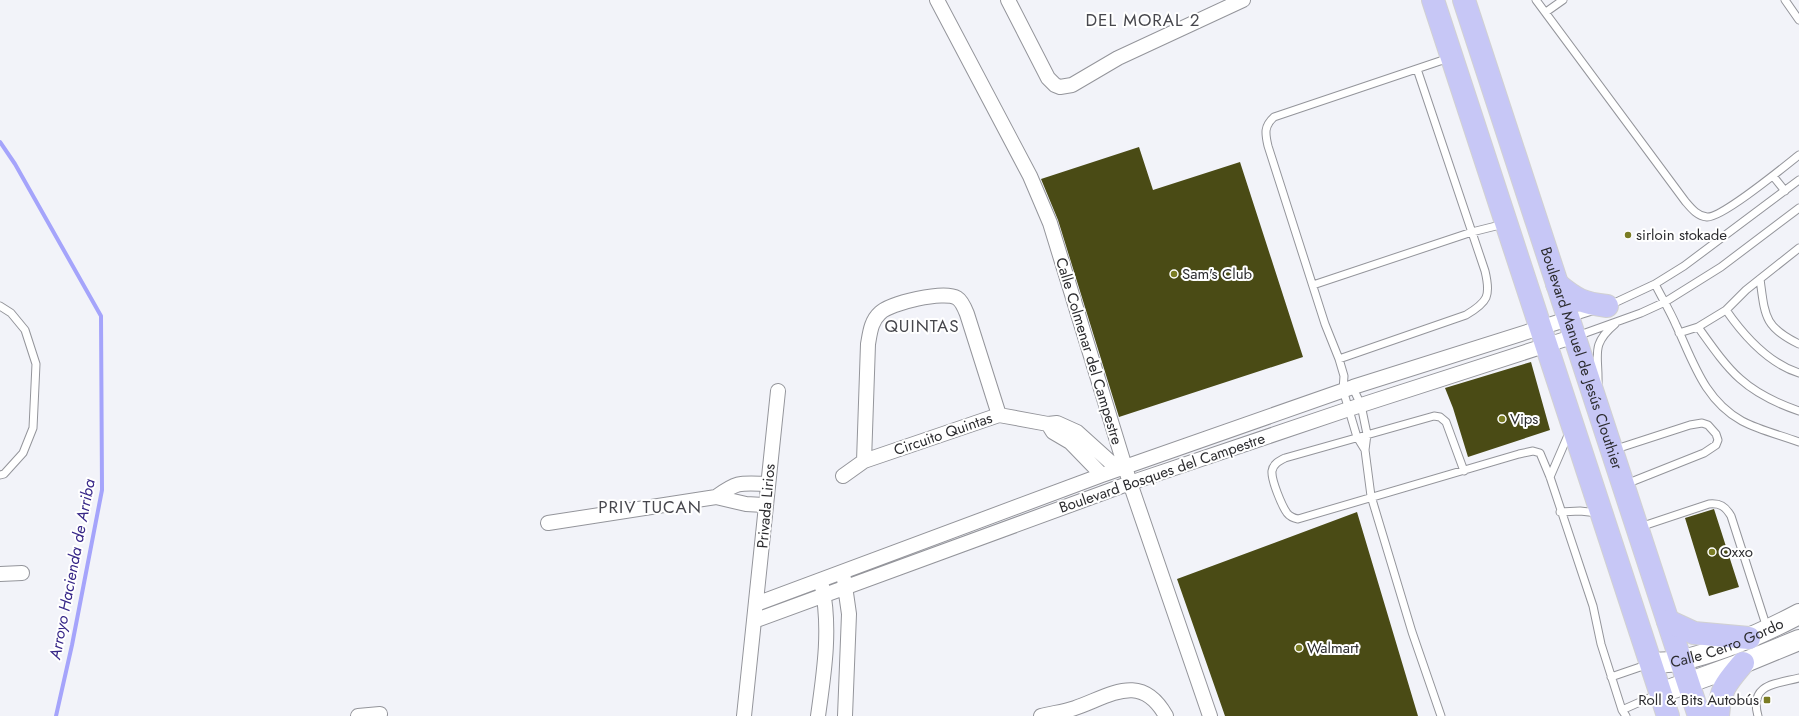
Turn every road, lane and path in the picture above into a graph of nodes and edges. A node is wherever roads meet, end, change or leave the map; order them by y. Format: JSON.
{"nodes":[{"id":1,"x":937,"y":0,"type":"edge"},
{"id":2,"x":1008,"y":0,"type":"edge"},
{"id":3,"x":1243,"y":0,"type":"edge"},
{"id":4,"x":1433,"y":0,"type":"edge"},
{"id":5,"x":1464,"y":0,"type":"edge"},
{"id":6,"x":1536,"y":0,"type":"edge"},
{"id":7,"x":1563,"y":0,"type":"edge"},
{"id":8,"x":1785,"y":0,"type":"edge"},
{"id":9,"x":1546,"y":12,"type":"junction"},
{"id":10,"x":1799,"y":20,"type":"edge"},
{"id":11,"x":1452,"y":57,"type":"junction"},
{"id":12,"x":1418,"y":69,"type":"junction"},
{"id":13,"x":1799,"y":155,"type":"edge"},
{"id":14,"x":1773,"y":176,"type":"junction"},
{"id":15,"x":1799,"y":180,"type":"edge"},
{"id":16,"x":1784,"y":191,"type":"junction"},
{"id":17,"x":1799,"y":208,"type":"edge"},
{"id":18,"x":1506,"y":223,"type":"junction"},
{"id":19,"x":1472,"y":232,"type":"junction"},
{"id":20,"x":1799,"y":248,"type":"edge"},
{"id":21,"x":1760,"y":279,"type":"junction"},
{"id":22,"x":1557,"y":284,"type":"junction"},
{"id":23,"x":1655,"y":284,"type":"junction"},
{"id":24,"x":1313,"y":285,"type":"junction"},
{"id":25,"x":1664,"y":302,"type":"junction"},
{"id":26,"x":0,"y":306,"type":"edge"},
{"id":27,"x":1726,"y":310,"type":"junction"},
{"id":28,"x":1614,"y":313,"type":"junction"},
{"id":29,"x":1698,"y":327,"type":"junction"},
{"id":30,"x":1571,"y":328,"type":"junction"},
{"id":31,"x":1680,"y":334,"type":"junction"},
{"id":32,"x":1543,"y":336,"type":"junction"},
{"id":33,"x":1799,"y":344,"type":"edge"},
{"id":34,"x":1339,"y":359,"type":"junction"},
{"id":35,"x":1799,"y":374,"type":"edge"},
{"id":36,"x":1348,"y":388,"type":"junction"},
{"id":37,"x":778,"y":392,"type":"dead end"},
{"id":38,"x":1355,"y":407,"type":"junction"},
{"id":39,"x":1598,"y":409,"type":"junction"},
{"id":40,"x":1799,"y":411,"type":"edge"},
{"id":41,"x":999,"y":415,"type":"junction"},
{"id":42,"x":1048,"y":424,"type":"junction"},
{"id":43,"x":1572,"y":427,"type":"junction"},
{"id":44,"x":1367,"y":434,"type":"junction"},
{"id":45,"x":1357,"y":437,"type":"junction"},
{"id":46,"x":1799,"y":442,"type":"edge"},
{"id":47,"x":1365,"y":450,"type":"junction"},
{"id":48,"x":1610,"y":451,"type":"junction"},
{"id":49,"x":864,"y":461,"type":"junction"},
{"id":50,"x":1121,"y":468,"type":"junction"},
{"id":51,"x":1464,"y":471,"type":"junction"},
{"id":52,"x":1102,"y":474,"type":"junction"},
{"id":53,"x":0,"y":475,"type":"edge"},
{"id":54,"x":843,"y":476,"type":"dead end"},
{"id":55,"x":1550,"y":477,"type":"junction"},
{"id":56,"x":1130,"y":483,"type":"junction"},
{"id":57,"x":767,"y":484,"type":"junction"},
{"id":58,"x":1622,"y":486,"type":"junction"},
{"id":59,"x":1371,"y":496,"type":"junction"},
{"id":60,"x":716,"y":497,"type":"junction"},
{"id":61,"x":766,"y":505,"type":"junction"},
{"id":62,"x":1560,"y":512,"type":"junction"},
{"id":63,"x":1600,"y":514,"type":"junction"},
{"id":64,"x":548,"y":523,"type":"dead end"},
{"id":65,"x":1636,"y":528,"type":"junction"},
{"id":66,"x":843,"y":571,"type":"junction"},
{"id":67,"x":22,"y":573,"type":"dead end"},
{"id":68,"x":0,"y":574,"type":"edge"},
{"id":69,"x":821,"y":580,"type":"junction"},
{"id":70,"x":846,"y":587,"type":"junction"},
{"id":71,"x":824,"y":595,"type":"junction"},
{"id":72,"x":756,"y":604,"type":"junction"},
{"id":73,"x":1799,"y":614,"type":"edge"},
{"id":74,"x":754,"y":621,"type":"junction"},
{"id":75,"x":1668,"y":621,"type":"junction"},
{"id":76,"x":1758,"y":634,"type":"junction"},
{"id":77,"x":1799,"y":640,"type":"edge"},
{"id":78,"x":1681,"y":661,"type":"junction"},
{"id":79,"x":1651,"y":663,"type":"junction"},
{"id":80,"x":1743,"y":664,"type":"junction"},
{"id":81,"x":1611,"y":677,"type":"junction"},
{"id":82,"x":1799,"y":678,"type":"edge"},
{"id":83,"x":1688,"y":684,"type":"junction"},
{"id":84,"x":1660,"y":693,"type":"junction"},
{"id":85,"x":1624,"y":713,"type":"edge"},
{"id":86,"x":380,"y":714,"type":"dead end"},
{"id":87,"x":358,"y":716,"type":"edge"},
{"id":88,"x":744,"y":716,"type":"edge"},
{"id":89,"x":818,"y":716,"type":"edge"},
{"id":90,"x":845,"y":716,"type":"edge"},
{"id":91,"x":1042,"y":716,"type":"edge"},
{"id":92,"x":1166,"y":716,"type":"edge"},
{"id":93,"x":1210,"y":716,"type":"edge"},
{"id":94,"x":1441,"y":716,"type":"edge"},
{"id":95,"x":1668,"y":716,"type":"edge"},
{"id":96,"x":1699,"y":716,"type":"edge"},
{"id":97,"x":1718,"y":716,"type":"edge"},
{"id":98,"x":1758,"y":716,"type":"edge"}],
"edges":[{"from":1,"to":50,"type":"street","name":"Calle Colmenar del Campestre"},
{"from":2,"to":3,"type":"street"},
{"from":4,"to":11,"type":"main road","name":"Boulevard Manuel de Jesús Clouthier"},
{"from":5,"to":22,"type":"main road","name":"Boulevard Manuel de Jesús Clouthier"},
{"from":6,"to":9,"type":"lane"},
{"from":7,"to":9,"type":"lane"},
{"from":8,"to":10,"type":"lane"},
{"from":9,"to":14,"type":"lane"},
{"from":11,"to":12,"type":"lane"},
{"from":11,"to":18,"type":"main road","name":"Boulevard Manuel de Jesús Clouthier"},
{"from":12,"to":19,"type":"lane"},
{"from":12,"to":24,"type":"lane"},
{"from":13,"to":14,"type":"lane"},
{"from":14,"to":16,"type":"lane"},
{"from":15,"to":16,"type":"lane"},
{"from":16,"to":23,"type":"lane"},
{"from":17,"to":25,"type":"lane"},
{"from":18,"to":19,"type":"lane"},
{"from":18,"to":32,"type":"main road","name":"Boulevard Manuel de Jesús Clouthier"},
{"from":19,"to":24,"type":"lane"},
{"from":19,"to":34,"type":"lane"},
{"from":20,"to":21,"type":"lane"},
{"from":21,"to":27,"type":"lane"},
{"from":21,"to":33,"type":"lane"},
{"from":22,"to":28,"type":"main road"},
{"from":22,"to":30,"type":"main road","name":"Boulevard Manuel de Jesús Clouthier"},
{"from":23,"to":25,"type":"lane"},
{"from":23,"to":28,"type":"lane"},
{"from":24,"to":34,"type":"lane"},
{"from":25,"to":28,"type":"lane"},
{"from":25,"to":31,"type":"lane"},
{"from":26,"to":53,"type":"lane"},
{"from":27,"to":29,"type":"lane"},
{"from":27,"to":35,"type":"lane"},
{"from":28,"to":30,"type":"lane"},
{"from":28,"to":30,"type":"lane"},
{"from":28,"to":39,"type":"lane"},
{"from":29,"to":31,"type":"lane"},
{"from":29,"to":40,"type":"lane"},
{"from":30,"to":32,"type":"street","name":"Boulevard Bosques del Campestre"},
{"from":30,"to":32,"type":"street","name":"Boulevard Bosques del Campestre"},
{"from":30,"to":39,"type":"main road","name":"Boulevard Manuel de Jesús Clouthier"},
{"from":31,"to":46,"type":"lane"},
{"from":32,"to":36,"type":"street","name":"Boulevard Bosques del Campestre"},
{"from":32,"to":38,"type":"street","name":"Boulevard Bosques del Campestre"},
{"from":32,"to":43,"type":"main road","name":"Boulevard Manuel de Jesús Clouthier"},
{"from":34,"to":36,"type":"lane"},
{"from":36,"to":38,"type":"lane"},
{"from":36,"to":38,"type":"lane"},
{"from":36,"to":50,"type":"street","name":"Boulevard Bosques del Campestre"},
{"from":37,"to":57,"type":"street","name":"Privada Lirios"},
{"from":38,"to":44,"type":"lane"},
{"from":38,"to":45,"type":"lane"},
{"from":38,"to":56,"type":"street","name":"Boulevard Bosques del Campestre"},
{"from":39,"to":48,"type":"main road","name":"Boulevard Manuel de Jesús Clouthier"},
{"from":41,"to":42,"type":"street","name":"Circuito Quintas"},
{"from":41,"to":49,"type":"street","name":"Circuito Quintas"},
{"from":41,"to":49,"type":"street"},
{"from":42,"to":50,"type":"street","name":"Circuito Quintas"},
{"from":42,"to":52,"type":"street"},
{"from":43,"to":55,"type":"lane"},
{"from":43,"to":63,"type":"main road","name":"Boulevard Manuel de Jesús Clouthier"},
{"from":44,"to":45,"type":"lane"},
{"from":44,"to":47,"type":"lane"},
{"from":44,"to":51,"type":"lane"},
{"from":45,"to":47,"type":"lane"},
{"from":45,"to":59,"type":"lane"},
{"from":47,"to":59,"type":"lane"},
{"from":48,"to":58,"type":"main road","name":"Boulevard Manuel de Jesús Clouthier"},
{"from":48,"to":58,"type":"lane"},
{"from":49,"to":54,"type":"street","name":"Circuito Quintas"},
{"from":50,"to":52,"type":"street","name":"Boulevard Bosques del Campestre"},
{"from":50,"to":56,"type":"street","name":"Calle Colmenar del Campestre"},
{"from":51,"to":55,"type":"lane"},
{"from":51,"to":59,"type":"lane"},
{"from":52,"to":66,"type":"street","name":"Boulevard Bosques del Campestre"},
{"from":55,"to":62,"type":"lane"},
{"from":56,"to":70,"type":"street","name":"Boulevard Bosques del Campestre"},
{"from":56,"to":93,"type":"street","name":"Calle Colmenar del Campestre"},
{"from":57,"to":60,"type":"street"},
{"from":57,"to":61,"type":"street","name":"Privada Lirios"},
{"from":58,"to":65,"type":"main road","name":"Boulevard Manuel de Jesús Clouthier"},
{"from":59,"to":94,"type":"lane"},
{"from":60,"to":61,"type":"street"},
{"from":60,"to":64,"type":"street"},
{"from":61,"to":72,"type":"street","name":"Privada Lirios"},
{"from":62,"to":63,"type":"lane"},
{"from":62,"to":81,"type":"lane"},
{"from":63,"to":79,"type":"main road","name":"Boulevard Manuel de Jesús Clouthier"},
{"from":65,"to":75,"type":"main road","name":"Boulevard Manuel de Jesús Clouthier"},
{"from":65,"to":76,"type":"lane"},
{"from":66,"to":69,"type":"street","name":"Boulevard Bosques del Campestre"},
{"from":66,"to":70,"type":"street"},
{"from":67,"to":68,"type":"street"},
{"from":69,"to":71,"type":"street"},
{"from":69,"to":72,"type":"street","name":"Boulevard Bosques del Campestre"},
{"from":70,"to":71,"type":"street","name":"Boulevard Bosques del Campestre"},
{"from":70,"to":90,"type":"street"},
{"from":71,"to":74,"type":"street","name":"Boulevard Bosques del Campestre"},
{"from":71,"to":89,"type":"street"},
{"from":72,"to":74,"type":"street","name":"Privada Lirios"},
{"from":73,"to":76,"type":"main road","name":"Calle Cerro Gordo"},
{"from":74,"to":88,"type":"street","name":"Privada Lirios"},
{"from":75,"to":76,"type":"main road"},
{"from":75,"to":78,"type":"main road","name":"Boulevard Manuel de Jesús Clouthier"},
{"from":76,"to":78,"type":"main road","name":"Calle Cerro Gordo"},
{"from":77,"to":80,"type":"main road","name":"Calle Cerro Gordo"},
{"from":78,"to":79,"type":"main road","name":"Calle Cerro Gordo"},
{"from":78,"to":83,"type":"main road","name":"Boulevard Manuel de Jesús Clouthier"},
{"from":79,"to":81,"type":"lane"},
{"from":79,"to":84,"type":"main road","name":"Boulevard Manuel de Jesús Clouthier"},
{"from":80,"to":83,"type":"main road","name":"Calle Cerro Gordo"},
{"from":80,"to":97,"type":"main road"},
{"from":81,"to":85,"type":"lane"},
{"from":82,"to":98,"type":"lane"},
{"from":83,"to":84,"type":"main road","name":"Calle Cerro Gordo"},
{"from":83,"to":96,"type":"main road","name":"Boulevard Manuel de Jesús Clouthier"},
{"from":84,"to":85,"type":"lane"},
{"from":84,"to":95,"type":"main road","name":"Boulevard Manuel de Jesús Clouthier"},
{"from":86,"to":87,"type":"street"},
{"from":91,"to":92,"type":"street"}]}
